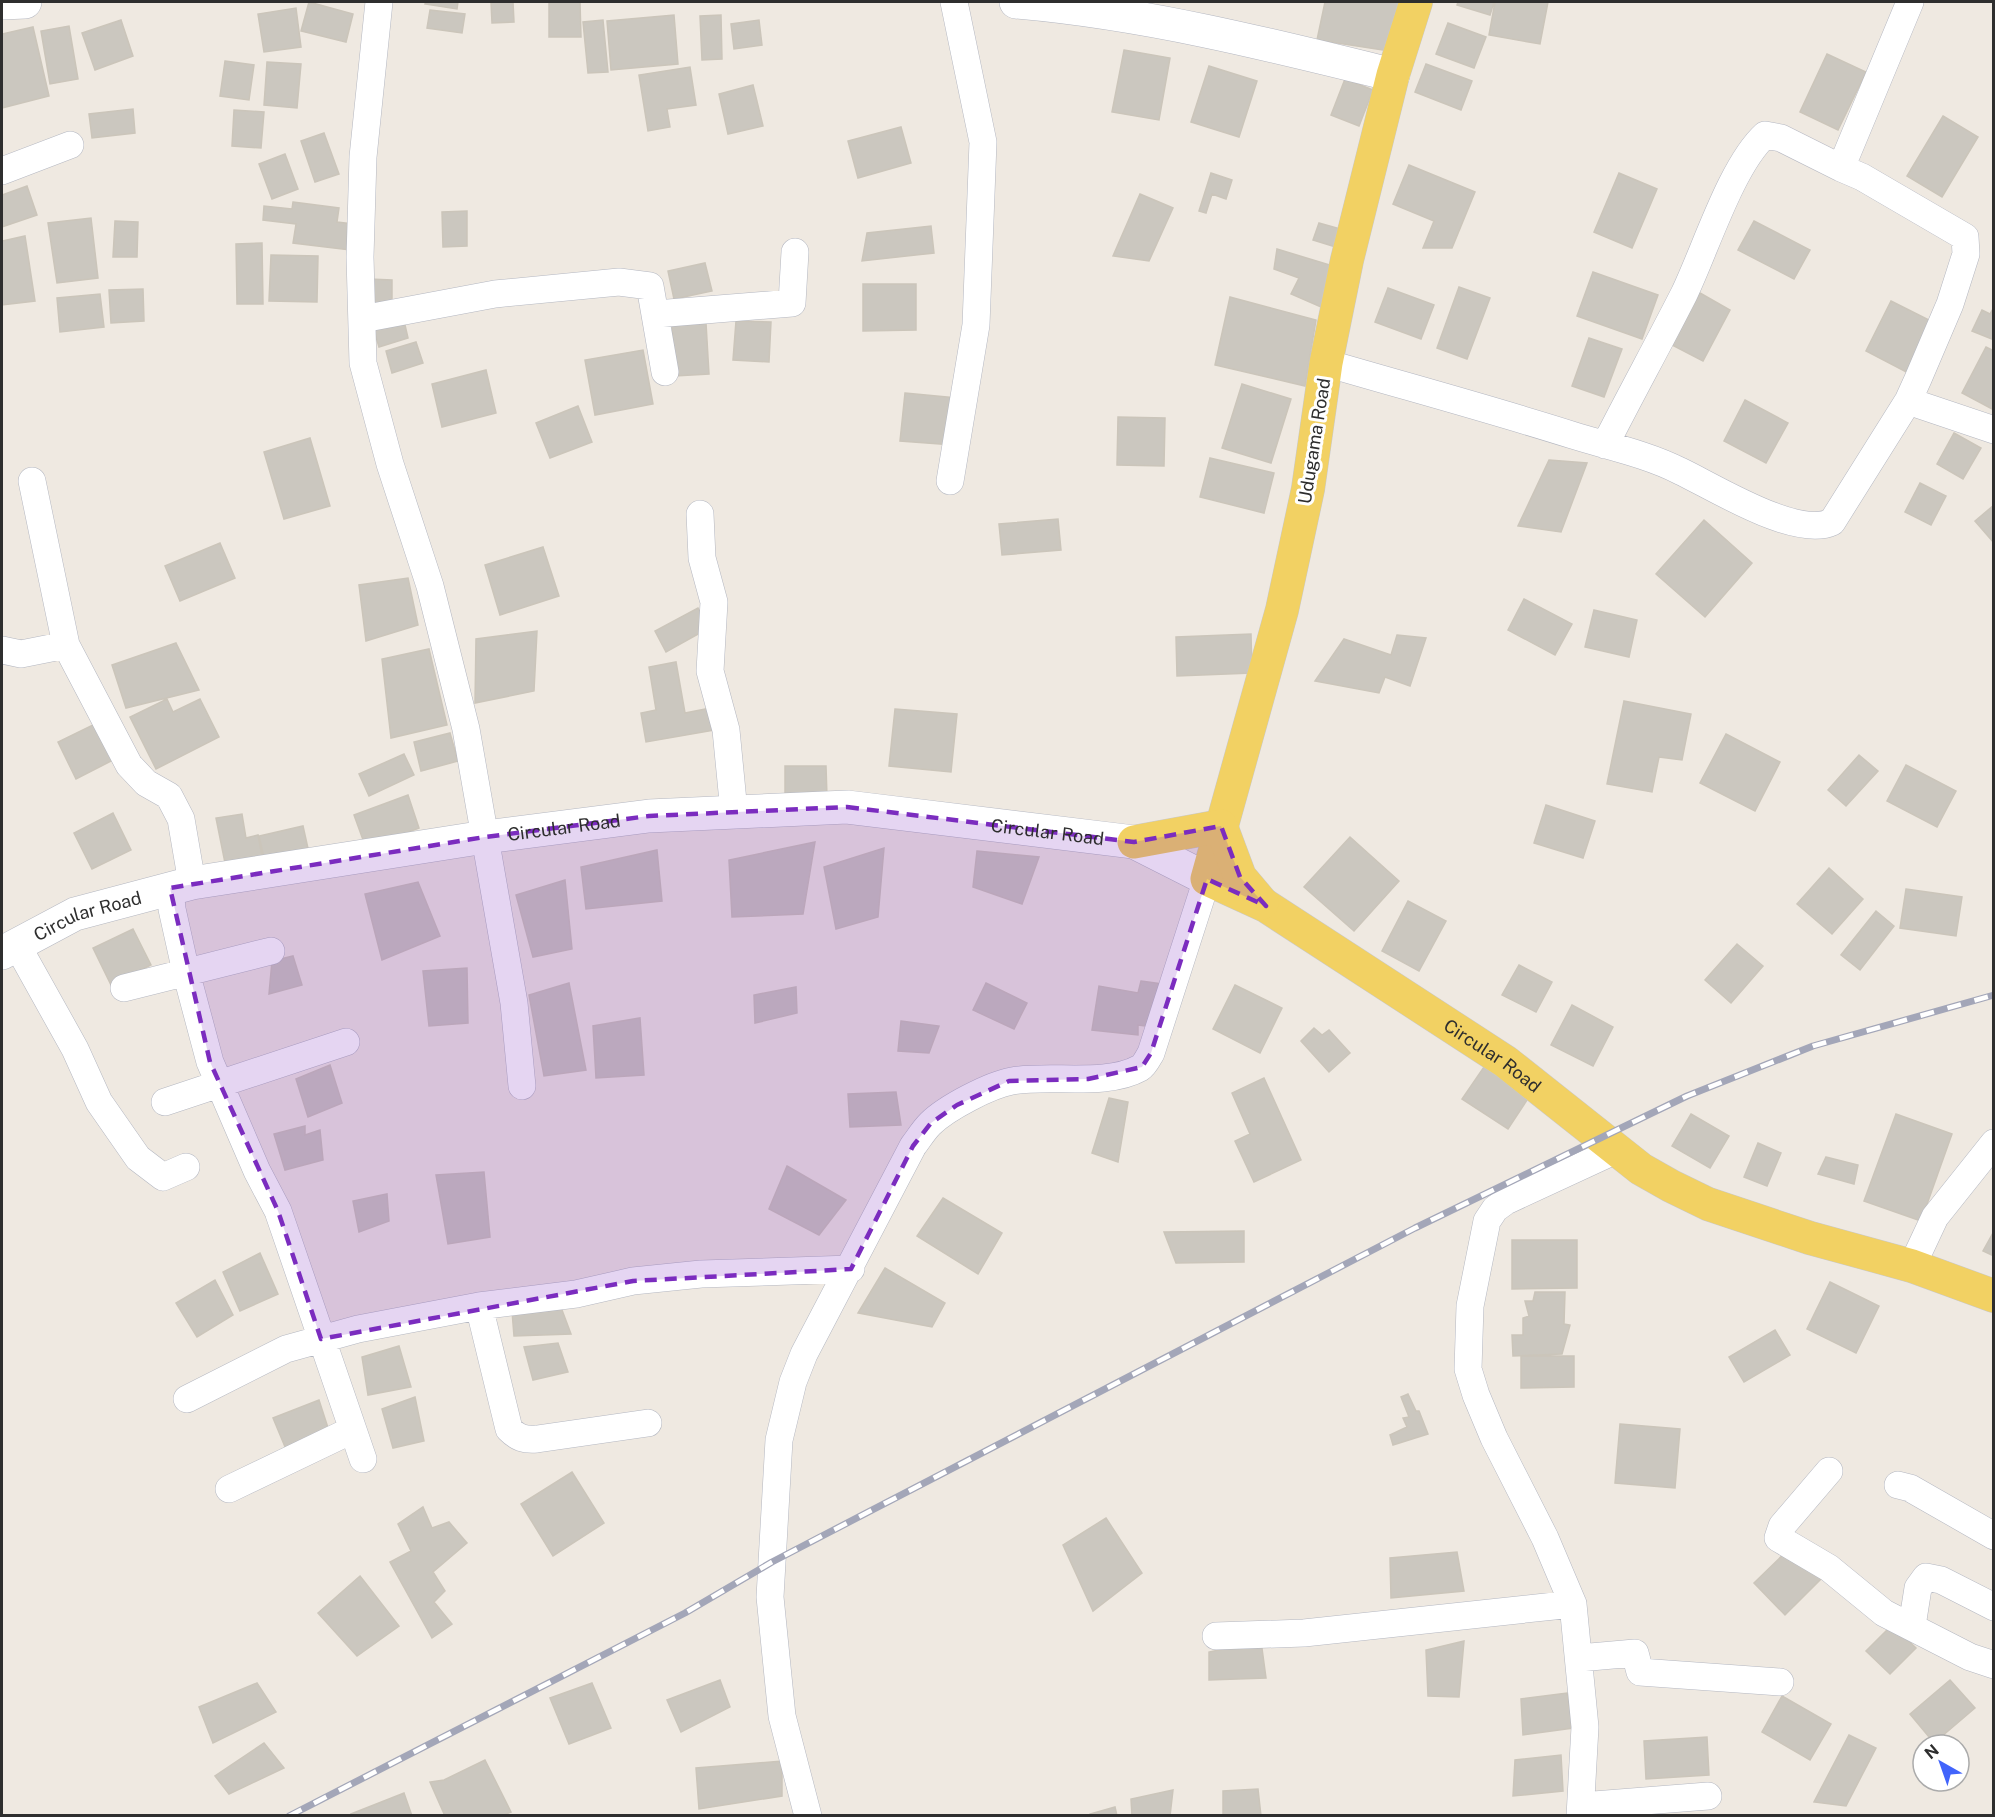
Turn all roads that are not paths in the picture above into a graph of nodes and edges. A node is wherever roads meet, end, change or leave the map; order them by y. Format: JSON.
{"nodes":[{"id":1,"x":25,"y":2,"type":"edge"},
{"id":2,"x":379,"y":2,"type":"edge"},
{"id":3,"x":954,"y":2,"type":"edge"},
{"id":4,"x":1016,"y":2,"type":"edge"},
{"id":5,"x":1416,"y":2,"type":"edge"},
{"id":6,"x":1910,"y":2,"type":"edge"},
{"id":7,"x":2,"y":3,"type":"edge"},
{"id":8,"x":1393,"y":75,"type":"junction"},
{"id":9,"x":70,"y":145,"type":"dead end"},
{"id":10,"x":1841,"y":168,"type":"junction"},
{"id":11,"x":2,"y":171,"type":"edge"},
{"id":12,"x":795,"y":252,"type":"dead end"},
{"id":13,"x":656,"y":314,"type":"junction"},
{"id":14,"x":362,"y":319,"type":"junction"},
{"id":15,"x":1326,"y":363,"type":"junction"},
{"id":16,"x":665,"y":372,"type":"dead end"},
{"id":17,"x":1908,"y":401,"type":"junction"},
{"id":18,"x":1994,"y":430,"type":"edge"},
{"id":19,"x":1605,"y":445,"type":"junction"},
{"id":20,"x":32,"y":481,"type":"dead end"},
{"id":21,"x":950,"y":481,"type":"dead end"},
{"id":22,"x":700,"y":514,"type":"dead end"},
{"id":23,"x":66,"y":645,"type":"junction"},
{"id":24,"x":2,"y":650,"type":"edge"},
{"id":25,"x":734,"y":812,"type":"junction"},
{"id":26,"x":1221,"y":826,"type":"junction"},
{"id":27,"x":485,"y":837,"type":"junction"},
{"id":28,"x":1134,"y":842,"type":"junction"},
{"id":29,"x":1207,"y":879,"type":"junction"},
{"id":30,"x":181,"y":886,"type":"junction"},
{"id":31,"x":1266,"y":906,"type":"junction"},
{"id":32,"x":9,"y":949,"type":"edge"},
{"id":33,"x":271,"y":951,"type":"dead end"},
{"id":34,"x":186,"y":972,"type":"junction"},
{"id":35,"x":124,"y":988,"type":"dead end"},
{"id":36,"x":346,"y":1042,"type":"dead end"},
{"id":37,"x":219,"y":1085,"type":"junction"},
{"id":38,"x":522,"y":1086,"type":"dead end"},
{"id":39,"x":165,"y":1102,"type":"dead end"},
{"id":40,"x":1994,"y":1143,"type":"edge"},
{"id":41,"x":1616,"y":1150,"type":"junction"},
{"id":42,"x":186,"y":1167,"type":"dead end"},
{"id":43,"x":1912,"y":1266,"type":"junction"},
{"id":44,"x":851,"y":1269,"type":"junction"},
{"id":45,"x":1994,"y":1296,"type":"edge"},
{"id":46,"x":479,"y":1306,"type":"junction"},
{"id":47,"x":321,"y":1339,"type":"junction"},
{"id":48,"x":187,"y":1399,"type":"dead end"},
{"id":49,"x":648,"y":1423,"type":"dead end"},
{"id":50,"x":348,"y":1432,"type":"junction"},
{"id":51,"x":363,"y":1459,"type":"dead end"},
{"id":52,"x":1829,"y":1471,"type":"dead end"},
{"id":53,"x":1898,"y":1485,"type":"dead end"},
{"id":54,"x":229,"y":1489,"type":"dead end"},
{"id":55,"x":1994,"y":1536,"type":"edge"},
{"id":56,"x":1573,"y":1604,"type":"junction"},
{"id":57,"x":1994,"y":1607,"type":"edge"},
{"id":58,"x":1912,"y":1626,"type":"junction"},
{"id":59,"x":1216,"y":1636,"type":"dead end"},
{"id":60,"x":1579,"y":1658,"type":"junction"},
{"id":61,"x":1994,"y":1665,"type":"edge"},
{"id":62,"x":1780,"y":1682,"type":"dead end"},
{"id":63,"x":1708,"y":1797,"type":"dead end"},
{"id":64,"x":1580,"y":1811,"type":"edge"},
{"id":65,"x":808,"y":1815,"type":"edge"}],
"edges":[{"from":1,"to":7,"type":"main road"},
{"from":2,"to":14,"type":"street"},
{"from":3,"to":21,"type":"street"},
{"from":4,"to":8,"type":"main road"},
{"from":5,"to":8,"type":"main road","name":"Udugama Road"},
{"from":6,"to":10,"type":"street"},
{"from":8,"to":15,"type":"main road","name":"Udugama Road"},
{"from":9,"to":11,"type":"street"},
{"from":10,"to":17,"type":"street"},
{"from":10,"to":19,"type":"street"},
{"from":12,"to":13,"type":"street"},
{"from":13,"to":14,"type":"street"},
{"from":13,"to":16,"type":"street"},
{"from":14,"to":27,"type":"street"},
{"from":15,"to":19,"type":"street"},
{"from":15,"to":26,"type":"main road","name":"Udugama Road"},
{"from":17,"to":18,"type":"street"},
{"from":17,"to":19,"type":"street"},
{"from":20,"to":23,"type":"street"},
{"from":22,"to":25,"type":"street"},
{"from":23,"to":24,"type":"street"},
{"from":23,"to":30,"type":"street"},
{"from":25,"to":27,"type":"main road","name":"Circular Road"},
{"from":25,"to":28,"type":"main road","name":"Circular Road"},
{"from":26,"to":28,"type":"main road"},
{"from":26,"to":29,"type":"main road","name":"Udugama Road"},
{"from":26,"to":31,"type":"main road"},
{"from":27,"to":30,"type":"main road","name":"Circular Road"},
{"from":27,"to":38,"type":"street"},
{"from":28,"to":29,"type":"main road","name":"Circular Road"},
{"from":29,"to":31,"type":"main road","name":"Circular Road"},
{"from":29,"to":44,"type":"street"},
{"from":30,"to":32,"type":"main road","name":"Circular Road"},
{"from":30,"to":34,"type":"street"},
{"from":31,"to":41,"type":"main road","name":"Circular Road"},
{"from":32,"to":42,"type":"street"},
{"from":33,"to":34,"type":"street"},
{"from":34,"to":35,"type":"street"},
{"from":34,"to":37,"type":"street"},
{"from":36,"to":37,"type":"street"},
{"from":37,"to":39,"type":"street"},
{"from":37,"to":47,"type":"street"},
{"from":40,"to":43,"type":"street"},
{"from":41,"to":43,"type":"main road","name":"Circular Road"},
{"from":41,"to":56,"type":"street"},
{"from":43,"to":45,"type":"main road","name":"Circular Road"},
{"from":44,"to":46,"type":"street"},
{"from":44,"to":65,"type":"street"},
{"from":46,"to":47,"type":"street"},
{"from":46,"to":49,"type":"street"},
{"from":47,"to":48,"type":"street"},
{"from":47,"to":50,"type":"street"},
{"from":50,"to":51,"type":"street"},
{"from":50,"to":54,"type":"street"},
{"from":52,"to":58,"type":"street"},
{"from":53,"to":55,"type":"street"},
{"from":56,"to":59,"type":"street"},
{"from":56,"to":60,"type":"street"},
{"from":57,"to":58,"type":"street"},
{"from":58,"to":61,"type":"street"},
{"from":60,"to":62,"type":"street"},
{"from":60,"to":64,"type":"street"},
{"from":63,"to":64,"type":"street"}]}
